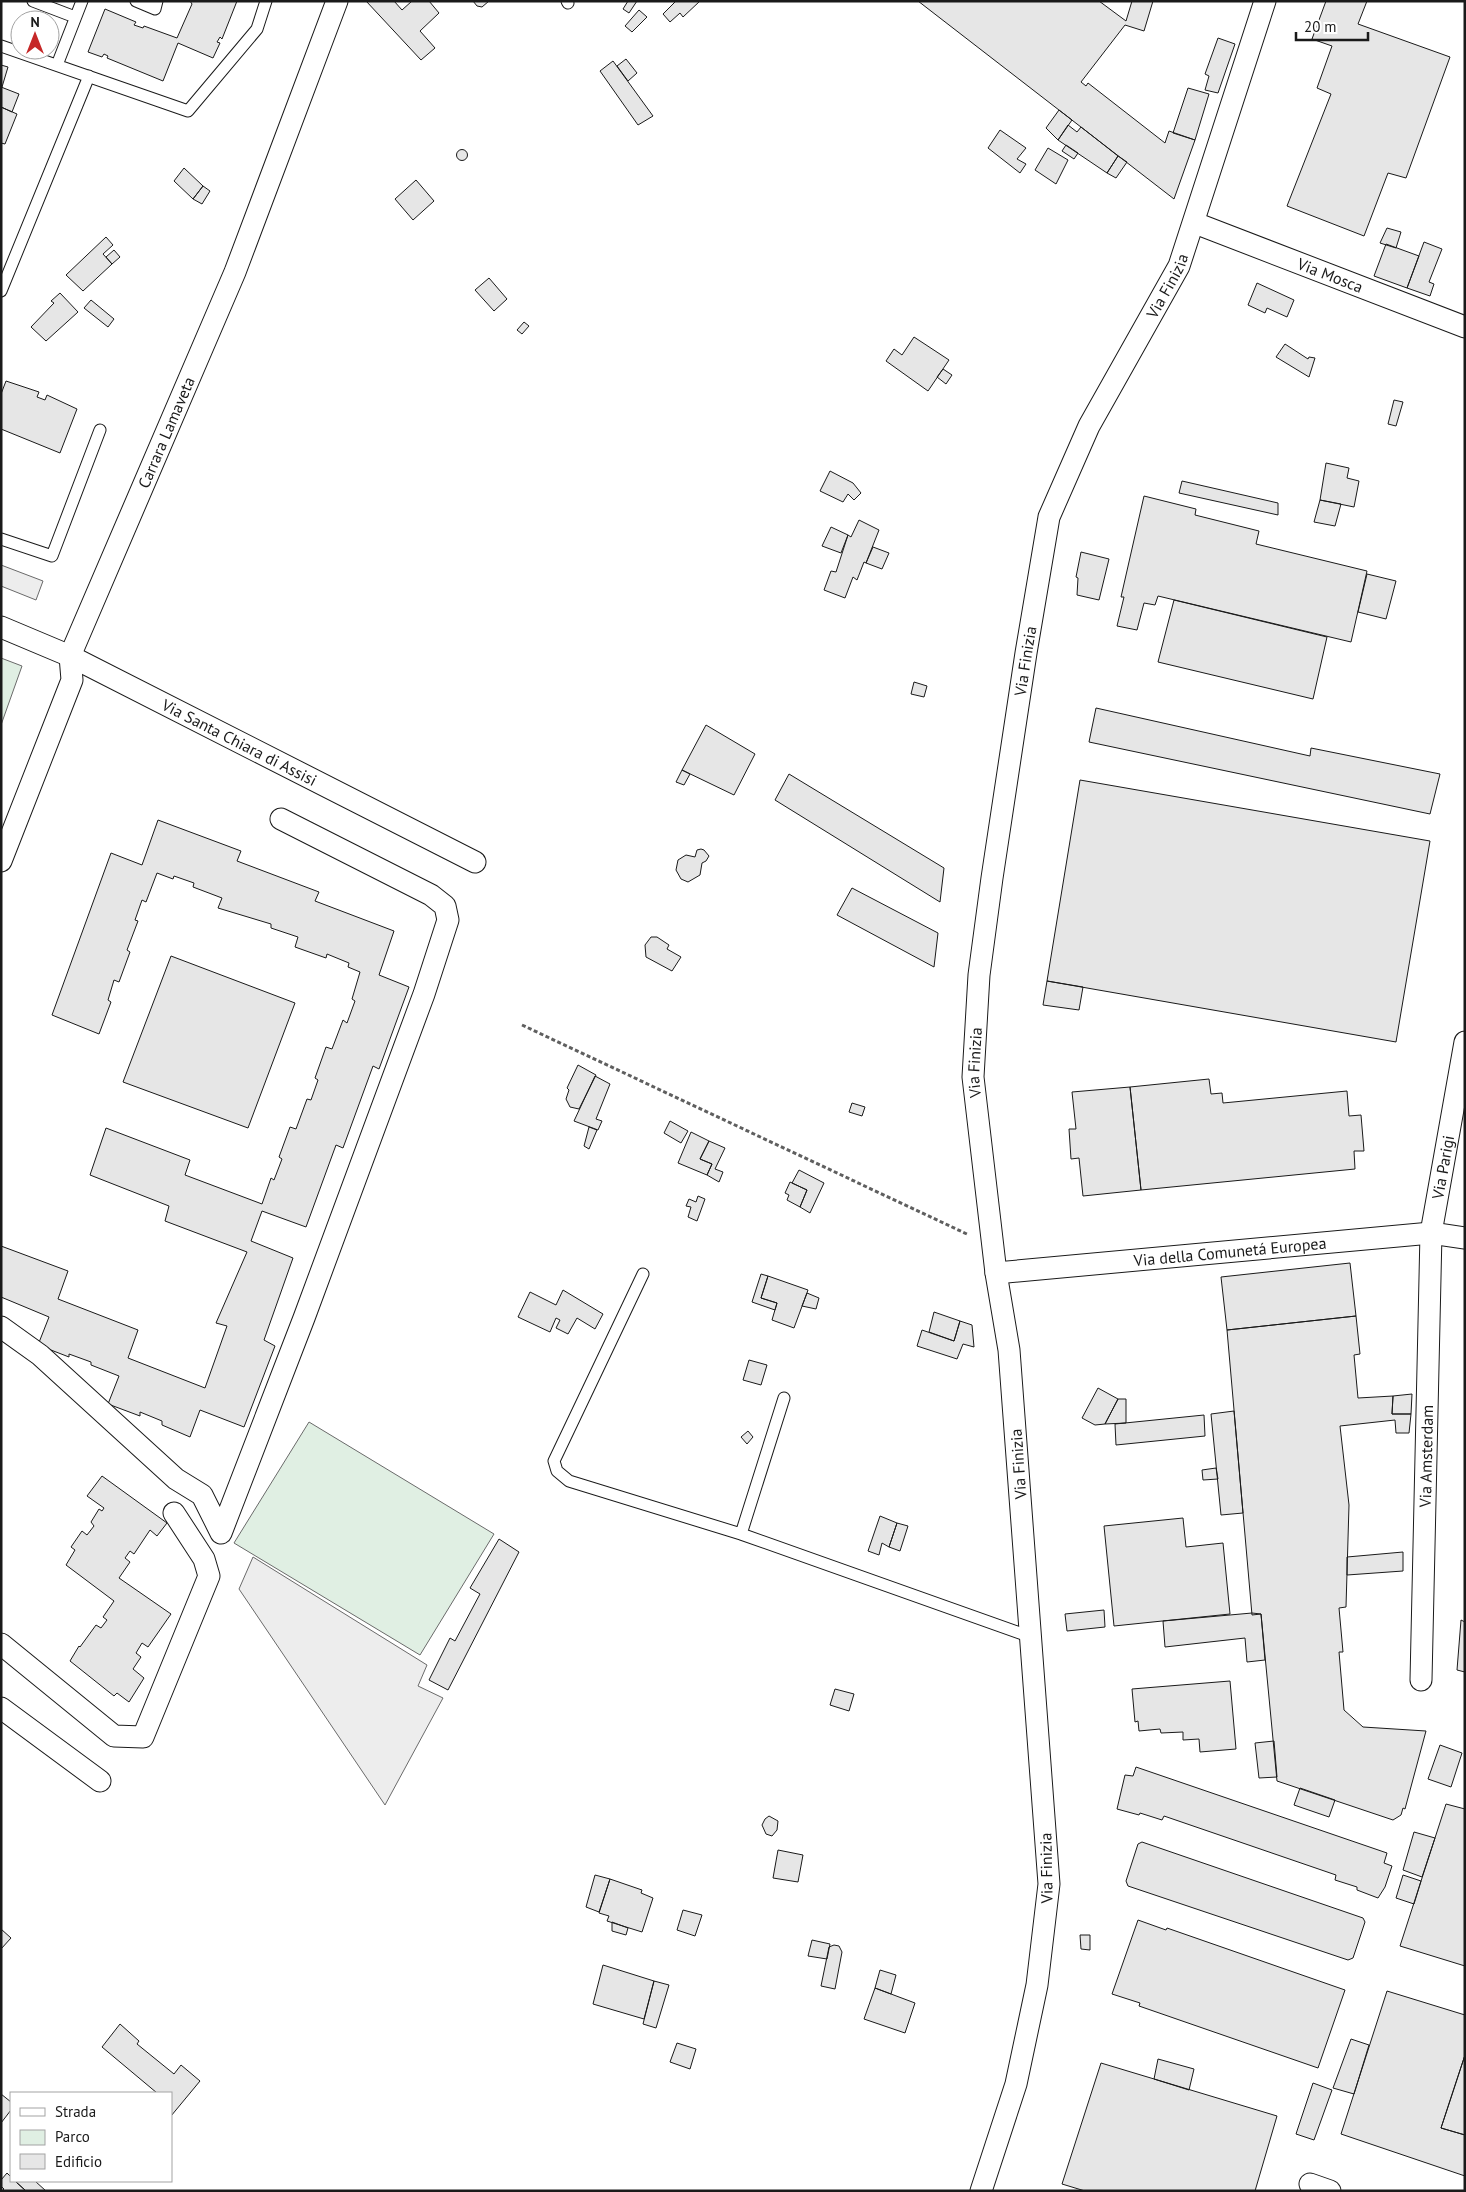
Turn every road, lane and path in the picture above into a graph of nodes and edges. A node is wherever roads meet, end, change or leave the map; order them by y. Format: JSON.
{"nodes":[{"id":1,"x":33,"y":1,"type":"edge"},
{"id":2,"x":82,"y":1,"type":"edge"},
{"id":3,"x":136,"y":1,"type":"edge"},
{"id":4,"x":157,"y":1,"type":"edge"},
{"id":5,"x":266,"y":1,"type":"edge"},
{"id":6,"x":337,"y":1,"type":"edge"},
{"id":7,"x":1265,"y":1,"type":"edge"},
{"id":8,"x":75,"y":17,"type":"junction"},
{"id":9,"x":1,"y":46,"type":"edge"},
{"id":10,"x":57,"y":65,"type":"junction"},
{"id":11,"x":89,"y":76,"type":"junction"},
{"id":12,"x":1195,"y":223,"type":"junction"},
{"id":13,"x":1,"y":292,"type":"edge"},
{"id":14,"x":1465,"y":327,"type":"edge"},
{"id":15,"x":100,"y":430,"type":"dead end"},
{"id":16,"x":1,"y":539,"type":"edge"},
{"id":17,"x":1,"y":627,"type":"edge"},
{"id":18,"x":70,"y":656,"type":"junction"},
{"id":19,"x":281,"y":819,"type":"dead end"},
{"id":20,"x":1,"y":862,"type":"edge"},
{"id":21,"x":475,"y":862,"type":"dead end"},
{"id":22,"x":522,"y":1025,"type":"dead end"},
{"id":23,"x":1465,"y":1042,"type":"edge"},
{"id":24,"x":1431,"y":1233,"type":"junction"},
{"id":25,"x":1465,"y":1238,"type":"edge"},
{"id":26,"x":993,"y":1246,"type":"junction"},
{"id":27,"x":996,"y":1273,"type":"junction"},
{"id":28,"x":643,"y":1274,"type":"dead end"},
{"id":29,"x":1,"y":1327,"type":"edge"},
{"id":30,"x":784,"y":1398,"type":"dead end"},
{"id":31,"x":174,"y":1513,"type":"dead end"},
{"id":32,"x":741,"y":1534,"type":"junction"},
{"id":33,"x":1031,"y":1637,"type":"junction"},
{"id":34,"x":1,"y":1644,"type":"edge"},
{"id":35,"x":1421,"y":1680,"type":"dead end"},
{"id":36,"x":1,"y":1708,"type":"edge"},
{"id":37,"x":100,"y":1781,"type":"dead end"},
{"id":38,"x":1310,"y":2184,"type":"dead end"},
{"id":39,"x":981,"y":2191,"type":"edge"},
{"id":40,"x":1330,"y":2191,"type":"edge"}],
"edges":[{"from":1,"to":8,"type":"lane"},
{"from":2,"to":8,"type":"lane"},
{"from":3,"to":4,"type":"lane"},
{"from":5,"to":11,"type":"lane"},
{"from":6,"to":18,"type":"street","name":"Carrara Lamaveta"},
{"from":7,"to":12,"type":"street","name":"Via Finizia"},
{"from":8,"to":10,"type":"lane"},
{"from":9,"to":10,"type":"lane"},
{"from":10,"to":11,"type":"lane"},
{"from":11,"to":13,"type":"lane"},
{"from":12,"to":14,"type":"street","name":"Via Mosca"},
{"from":12,"to":26,"type":"street","name":"Via Finizia"},
{"from":15,"to":16,"type":"lane"},
{"from":17,"to":18,"type":"street","name":"Via Santa Chiara di Assisi"},
{"from":18,"to":20,"type":"street","name":"Carrara Lamaveta"},
{"from":18,"to":21,"type":"street","name":"Via Santa Chiara di Assisi"},
{"from":19,"to":29,"type":"street"},
{"from":22,"to":26,"type":"path"},
{"from":23,"to":24,"type":"street","name":"Via Parigi"},
{"from":24,"to":25,"type":"street","name":"Via della Comunetá Europea"},
{"from":24,"to":27,"type":"street","name":"Via della Comunetá Europea"},
{"from":24,"to":35,"type":"street","name":"Via Amsterdam"},
{"from":26,"to":27,"type":"street","name":"Via Finizia"},
{"from":27,"to":33,"type":"street","name":"Via Finizia"},
{"from":28,"to":32,"type":"lane"},
{"from":30,"to":32,"type":"lane"},
{"from":31,"to":34,"type":"street"},
{"from":32,"to":33,"type":"lane"},
{"from":33,"to":39,"type":"street","name":"Via Finizia"},
{"from":36,"to":37,"type":"street"},
{"from":38,"to":40,"type":"street"}]}
